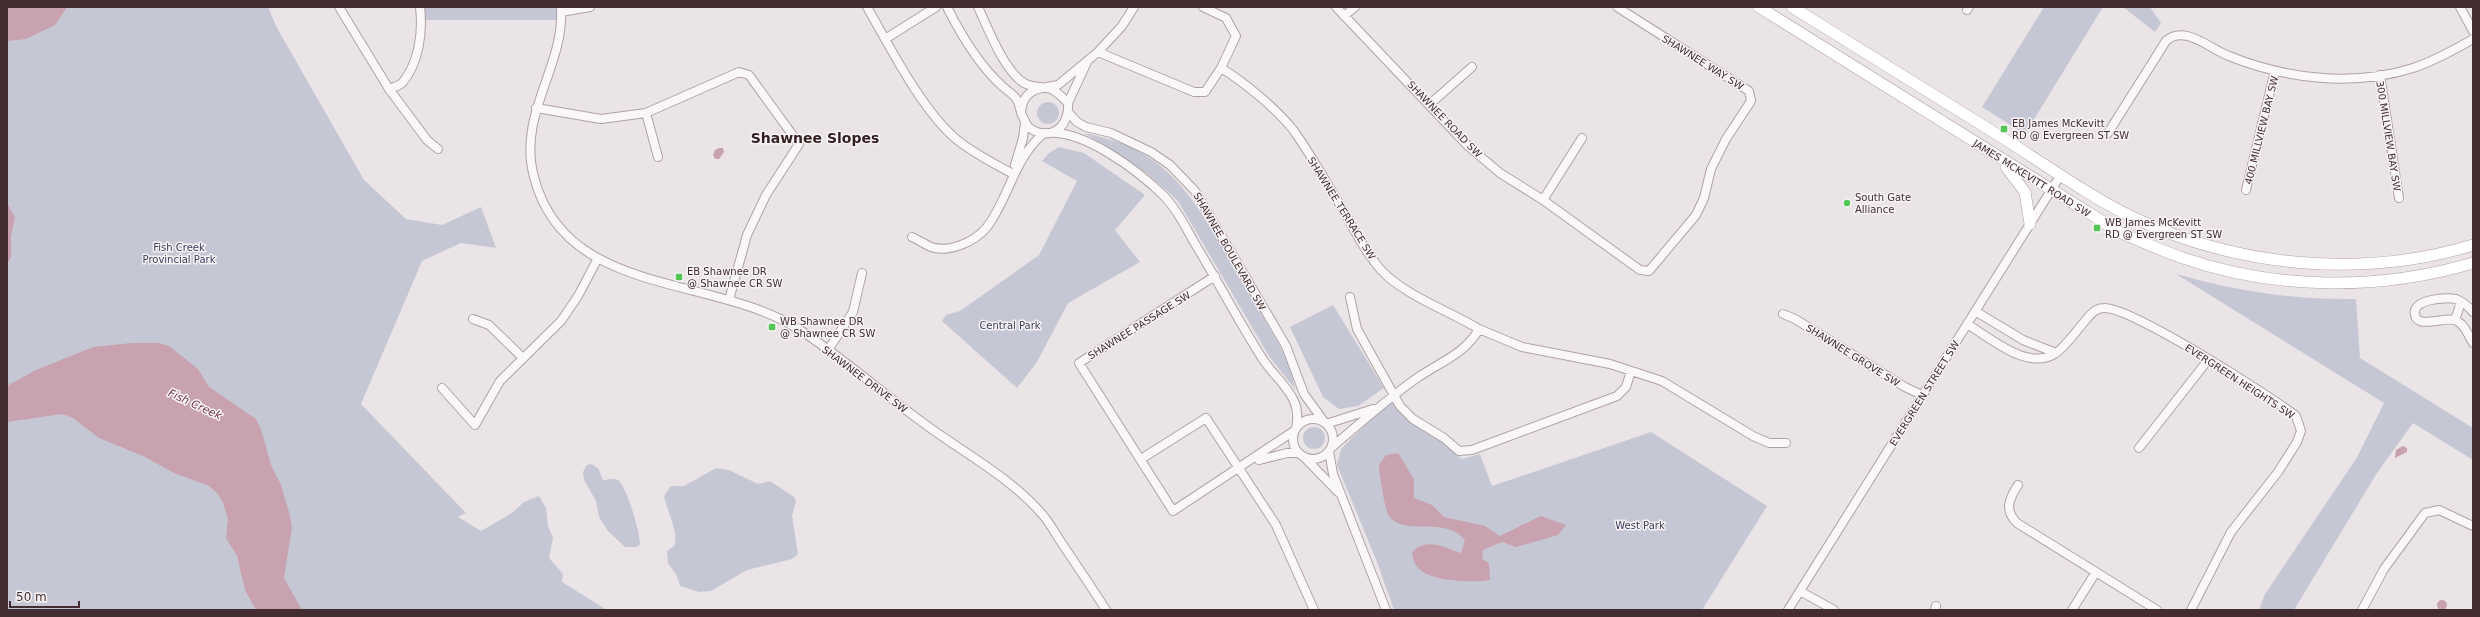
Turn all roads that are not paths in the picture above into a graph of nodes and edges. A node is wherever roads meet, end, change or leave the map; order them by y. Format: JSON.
{"nodes":[{"id":1,"x":339,"y":7,"type":"edge"},
{"id":2,"x":420,"y":7,"type":"edge"},
{"id":3,"x":590,"y":7,"type":"edge"},
{"id":4,"x":867,"y":7,"type":"edge"},
{"id":5,"x":936,"y":7,"type":"edge"},
{"id":6,"x":947,"y":7,"type":"edge"},
{"id":7,"x":978,"y":7,"type":"edge"},
{"id":8,"x":1134,"y":7,"type":"edge"},
{"id":9,"x":1203,"y":7,"type":"edge"},
{"id":10,"x":1336,"y":7,"type":"edge"},
{"id":11,"x":1355,"y":7,"type":"edge"},
{"id":12,"x":1617,"y":7,"type":"edge"},
{"id":13,"x":1759,"y":7,"type":"edge"},
{"id":14,"x":1792,"y":7,"type":"edge"},
{"id":15,"x":2460,"y":7,"type":"edge"},
{"id":16,"x":561,"y":9,"type":"edge"},
{"id":17,"x":1344,"y":16,"type":"junction"},
{"id":18,"x":2473,"y":31,"type":"edge"},
{"id":19,"x":885,"y":39,"type":"junction"},
{"id":20,"x":2473,"y":39,"type":"edge"},
{"id":21,"x":1098,"y":52,"type":"junction"},
{"id":22,"x":1090,"y":58,"type":"junction"},
{"id":23,"x":1472,"y":67,"type":"dead end"},
{"id":24,"x":1220,"y":68,"type":"junction"},
{"id":25,"x":2275,"y":71,"type":"junction"},
{"id":26,"x":2380,"y":75,"type":"junction"},
{"id":27,"x":1043,"y":88,"type":"junction"},
{"id":28,"x":388,"y":89,"type":"junction"},
{"id":29,"x":1068,"y":103,"type":"junction"},
{"id":30,"x":1430,"y":104,"type":"junction"},
{"id":31,"x":536,"y":108,"type":"junction"},
{"id":32,"x":646,"y":113,"type":"junction"},
{"id":33,"x":1021,"y":113,"type":"junction"},
{"id":34,"x":1069,"y":114,"type":"junction"},
{"id":35,"x":1025,"y":123,"type":"junction"},
{"id":36,"x":1046,"y":133,"type":"junction"},
{"id":37,"x":2108,"y":133,"type":"dead end"},
{"id":38,"x":1582,"y":138,"type":"dead end"},
{"id":39,"x":438,"y":149,"type":"dead end"},
{"id":40,"x":658,"y":157,"type":"dead end"},
{"id":41,"x":1998,"y":157,"type":"junction"},
{"id":42,"x":1013,"y":174,"type":"junction"},
{"id":43,"x":2060,"y":176,"type":"junction"},
{"id":44,"x":2051,"y":190,"type":"junction"},
{"id":45,"x":2246,"y":190,"type":"dead end"},
{"id":46,"x":2399,"y":198,"type":"dead end"},
{"id":47,"x":1543,"y":200,"type":"junction"},
{"id":48,"x":2030,"y":224,"type":"junction"},
{"id":49,"x":912,"y":237,"type":"dead end"},
{"id":50,"x":2473,"y":245,"type":"edge"},
{"id":51,"x":597,"y":260,"type":"junction"},
{"id":52,"x":2473,"y":263,"type":"edge"},
{"id":53,"x":1645,"y":271,"type":"joint"},
{"id":54,"x":862,"y":273,"type":"dead end"},
{"id":55,"x":1215,"y":276,"type":"junction"},
{"id":56,"x":1350,"y":298,"type":"dead end"},
{"id":57,"x":729,"y":300,"type":"junction"},
{"id":58,"x":2461,"y":302,"type":"junction"},
{"id":59,"x":1975,"y":311,"type":"junction"},
{"id":60,"x":2473,"y":312,"type":"edge"},
{"id":61,"x":1783,"y":314,"type":"dead end"},
{"id":62,"x":473,"y":319,"type":"dead end"},
{"id":63,"x":2455,"y":320,"type":"junction"},
{"id":64,"x":1967,"y":324,"type":"junction"},
{"id":65,"x":1479,"y":329,"type":"junction"},
{"id":66,"x":2473,"y":343,"type":"edge"},
{"id":67,"x":828,"y":350,"type":"junction"},
{"id":68,"x":2056,"y":353,"type":"junction"},
{"id":69,"x":522,"y":357,"type":"junction"},
{"id":70,"x":2208,"y":360,"type":"junction"},
{"id":71,"x":1631,"y":372,"type":"junction"},
{"id":72,"x":442,"y":388,"type":"dead end"},
{"id":73,"x":1922,"y":395,"type":"junction"},
{"id":74,"x":1393,"y":397,"type":"junction"},
{"id":75,"x":1377,"y":408,"type":"junction"},
{"id":76,"x":1326,"y":423,"type":"junction"},
{"id":77,"x":1295,"y":430,"type":"junction"},
{"id":78,"x":1786,"y":443,"type":"dead end"},
{"id":79,"x":2139,"y":448,"type":"dead end"},
{"id":80,"x":1330,"y":449,"type":"junction"},
{"id":81,"x":1301,"y":455,"type":"junction"},
{"id":82,"x":1141,"y":459,"type":"junction"},
{"id":83,"x":1248,"y":463,"type":"junction"},
{"id":84,"x":1240,"y":468,"type":"junction"},
{"id":85,"x":2018,"y":485,"type":"dead end"},
{"id":86,"x":1341,"y":494,"type":"junction"},
{"id":87,"x":2473,"y":526,"type":"edge"},
{"id":88,"x":2096,"y":572,"type":"junction"},
{"id":89,"x":1800,"y":591,"type":"junction"},
{"id":90,"x":1106,"y":610,"type":"edge"},
{"id":91,"x":1314,"y":610,"type":"edge"},
{"id":92,"x":1386,"y":610,"type":"edge"},
{"id":93,"x":1788,"y":610,"type":"edge"},
{"id":94,"x":1834,"y":610,"type":"edge"},
{"id":95,"x":2072,"y":610,"type":"edge"},
{"id":96,"x":2157,"y":610,"type":"edge"},
{"id":97,"x":2191,"y":610,"type":"edge"},
{"id":98,"x":2362,"y":610,"type":"edge"}],
"edges":[{"from":1,"to":28,"type":"street"},
{"from":2,"to":28,"type":"street"},
{"from":3,"to":16,"type":"street"},
{"from":4,"to":19,"type":"street"},
{"from":5,"to":19,"type":"street"},
{"from":6,"to":33,"type":"street"},
{"from":7,"to":27,"type":"street"},
{"from":8,"to":21,"type":"street"},
{"from":9,"to":24,"type":"street"},
{"from":10,"to":17,"type":"street","name":"SHAWNEE ROAD SW"},
{"from":11,"to":17,"type":"street"},
{"from":12,"to":53,"type":"street","name":"SHAWNEE WAY SW"},
{"from":13,"to":41,"type":"main road","name":"JAMES MCKEVITT ROAD SW"},
{"from":14,"to":43,"type":"main road","name":"JAMES MCKEVITT ROAD SW"},
{"from":15,"to":18,"type":"street"},
{"from":16,"to":31,"type":"street","name":"SHAWNEE DRIVE SW"},
{"from":17,"to":30,"type":"street","name":"SHAWNEE ROAD SW"},
{"from":19,"to":42,"type":"street"},
{"from":20,"to":26,"type":"street"},
{"from":21,"to":22,"type":"street"},
{"from":21,"to":24,"type":"street"},
{"from":22,"to":27,"type":"street"},
{"from":22,"to":29,"type":"street"},
{"from":23,"to":30,"type":"street"},
{"from":24,"to":65,"type":"street","name":"SHAWNEE TERRACE SW"},
{"from":25,"to":26,"type":"street"},
{"from":25,"to":37,"type":"street"},
{"from":25,"to":45,"type":"street","name":"400 MILLVIEW BAY SW"},
{"from":26,"to":46,"type":"street","name":"300 MILLVIEW BAY SW"},
{"from":27,"to":29,"type":"street"},
{"from":27,"to":33,"type":"street"},
{"from":28,"to":39,"type":"street"},
{"from":29,"to":34,"type":"street"},
{"from":30,"to":47,"type":"street","name":"SHAWNEE ROAD SW"},
{"from":31,"to":32,"type":"street"},
{"from":31,"to":51,"type":"street","name":"SHAWNEE DRIVE SW"},
{"from":32,"to":40,"type":"street"},
{"from":32,"to":57,"type":"street"},
{"from":33,"to":35,"type":"street"},
{"from":34,"to":36,"type":"street"},
{"from":34,"to":76,"type":"street","name":"SHAWNEE BOULEVARD SW"},
{"from":35,"to":36,"type":"street"},
{"from":35,"to":42,"type":"street"},
{"from":36,"to":42,"type":"street"},
{"from":36,"to":55,"type":"street"},
{"from":38,"to":47,"type":"street"},
{"from":41,"to":44,"type":"main road","name":"JAMES MCKEVITT ROAD SW"},
{"from":41,"to":48,"type":"main road"},
{"from":42,"to":49,"type":"street"},
{"from":43,"to":44,"type":"street","name":"EVERGREEN STREET SW"},
{"from":43,"to":50,"type":"main road","name":"JAMES MCKEVITT ROAD SW"},
{"from":44,"to":48,"type":"street","name":"EVERGREEN STREET SW"},
{"from":44,"to":52,"type":"main road","name":"JAMES MCKEVITT ROAD SW"},
{"from":47,"to":53,"type":"street","name":"SHAWNEE ROAD SW"},
{"from":48,"to":59,"type":"street","name":"EVERGREEN STREET SW"},
{"from":51,"to":57,"type":"street","name":"SHAWNEE DRIVE SW"},
{"from":51,"to":69,"type":"street"},
{"from":54,"to":67,"type":"street"},
{"from":55,"to":77,"type":"street"},
{"from":55,"to":82,"type":"street","name":"SHAWNEE PASSAGE SW"},
{"from":56,"to":74,"type":"street"},
{"from":57,"to":67,"type":"street","name":"SHAWNEE DRIVE SW"},
{"from":58,"to":60,"type":"street"},
{"from":58,"to":63,"type":"street"},
{"from":58,"to":63,"type":"street"},
{"from":59,"to":64,"type":"street","name":"EVERGREEN STREET SW"},
{"from":59,"to":68,"type":"street"},
{"from":61,"to":73,"type":"street","name":"SHAWNEE GROVE SW"},
{"from":62,"to":69,"type":"street"},
{"from":63,"to":66,"type":"street"},
{"from":64,"to":68,"type":"street"},
{"from":64,"to":73,"type":"street","name":"EVERGREEN STREET SW"},
{"from":65,"to":71,"type":"street","name":"SHAWNEE TERRACE SW"},
{"from":65,"to":74,"type":"street"},
{"from":67,"to":90,"type":"street","name":"SHAWNEE DRIVE SW"},
{"from":68,"to":70,"type":"street","name":"EVERGREEN HEIGHTS SW"},
{"from":69,"to":72,"type":"street"},
{"from":70,"to":79,"type":"street"},
{"from":70,"to":97,"type":"street","name":"EVERGREEN HEIGHTS SW"},
{"from":71,"to":74,"type":"street"},
{"from":71,"to":78,"type":"street","name":"SHAWNEE TERRACE SW"},
{"from":73,"to":89,"type":"street","name":"EVERGREEN STREET SW"},
{"from":74,"to":75,"type":"street"},
{"from":75,"to":76,"type":"street"},
{"from":75,"to":80,"type":"street"},
{"from":76,"to":77,"type":"street"},
{"from":76,"to":80,"type":"street"},
{"from":77,"to":81,"type":"street"},
{"from":77,"to":83,"type":"street"},
{"from":80,"to":81,"type":"street"},
{"from":80,"to":86,"type":"street"},
{"from":81,"to":83,"type":"street"},
{"from":81,"to":86,"type":"street"},
{"from":82,"to":84,"type":"street"},
{"from":82,"to":84,"type":"street","name":"SHAWNEE PASSAGE SW"},
{"from":83,"to":84,"type":"street","name":"SHAWNEE PASSAGE SW"},
{"from":84,"to":91,"type":"street"},
{"from":85,"to":88,"type":"street"},
{"from":86,"to":92,"type":"street"},
{"from":87,"to":98,"type":"street"},
{"from":88,"to":95,"type":"street"},
{"from":88,"to":96,"type":"street"},
{"from":89,"to":93,"type":"street","name":"EVERGREEN STREET SW"},
{"from":89,"to":94,"type":"street"}]}
